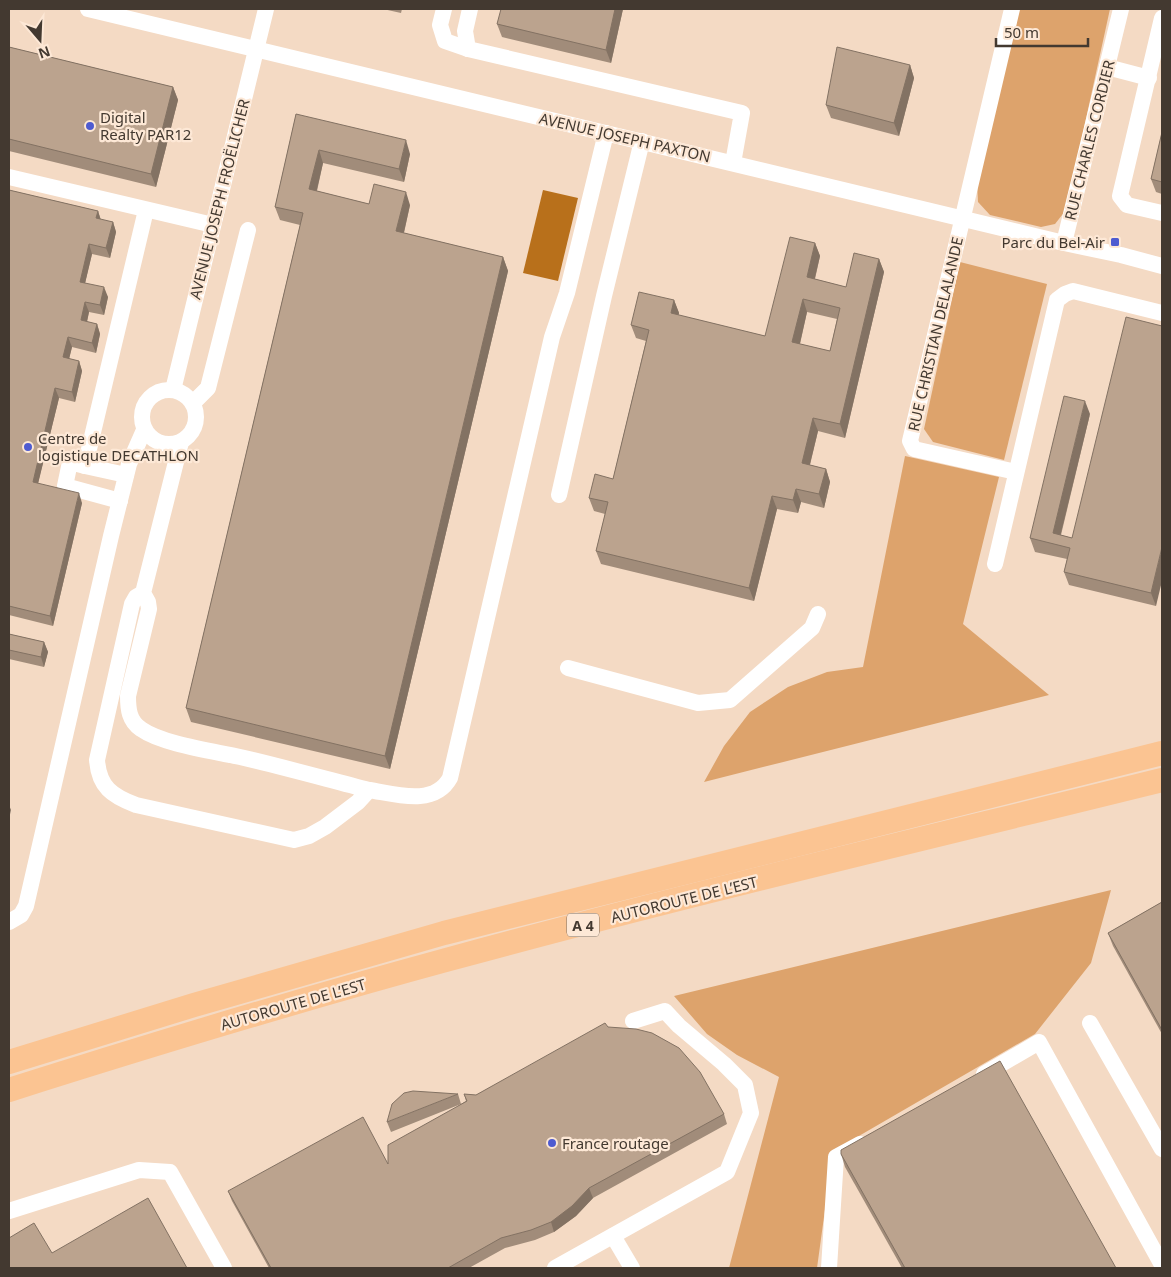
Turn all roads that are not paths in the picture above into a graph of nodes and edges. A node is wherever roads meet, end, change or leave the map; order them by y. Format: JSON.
{"nodes":[{"id":1,"x":88,"y":9,"type":"edge"},
{"id":2,"x":266,"y":9,"type":"edge"},
{"id":3,"x":444,"y":9,"type":"edge"},
{"id":4,"x":470,"y":9,"type":"edge"},
{"id":5,"x":1012,"y":9,"type":"edge"},
{"id":6,"x":1121,"y":9,"type":"edge"},
{"id":7,"x":110,"y":11,"type":"edge"},
{"id":8,"x":1162,"y":18,"type":"edge"},
{"id":9,"x":468,"y":49,"type":"junction"},
{"id":10,"x":256,"y":50,"type":"junction"},
{"id":11,"x":1107,"y":67,"type":"junction"},
{"id":12,"x":1149,"y":78,"type":"junction"},
{"id":13,"x":606,"y":133,"type":"junction"},
{"id":14,"x":642,"y":141,"type":"junction"},
{"id":15,"x":733,"y":163,"type":"junction"},
{"id":16,"x":9,"y":177,"type":"edge"},
{"id":17,"x":146,"y":210,"type":"junction"},
{"id":18,"x":1162,"y":213,"type":"edge"},
{"id":19,"x":963,"y":218,"type":"junction"},
{"id":20,"x":213,"y":226,"type":"junction"},
{"id":21,"x":248,"y":230,"type":"dead end"},
{"id":22,"x":1064,"y":243,"type":"junction"},
{"id":23,"x":1162,"y":266,"type":"edge"},
{"id":24,"x":1162,"y":313,"type":"edge"},
{"id":25,"x":173,"y":390,"type":"junction"},
{"id":26,"x":193,"y":403,"type":"junction"},
{"id":27,"x":144,"y":430,"type":"junction"},
{"id":28,"x":181,"y":442,"type":"junction"},
{"id":29,"x":85,"y":466,"type":"junction"},
{"id":30,"x":1010,"y":471,"type":"junction"},
{"id":31,"x":126,"y":475,"type":"junction"},
{"id":32,"x":559,"y":495,"type":"dead end"},
{"id":33,"x":120,"y":500,"type":"junction"},
{"id":34,"x":995,"y":564,"type":"dead end"},
{"id":35,"x":143,"y":593,"type":"junction"},
{"id":36,"x":818,"y":614,"type":"dead end"},
{"id":37,"x":568,"y":668,"type":"dead end"},
{"id":38,"x":1162,"y":753,"type":"edge"},
{"id":39,"x":1162,"y":780,"type":"edge"},
{"id":40,"x":369,"y":790,"type":"junction"},
{"id":41,"x":9,"y":922,"type":"edge"},
{"id":42,"x":633,"y":1021,"type":"dead end"},
{"id":43,"x":1090,"y":1023,"type":"dead end"},
{"id":44,"x":9,"y":1062,"type":"edge"},
{"id":45,"x":972,"y":1081,"type":"edge"},
{"id":46,"x":9,"y":1090,"type":"edge"},
{"id":47,"x":870,"y":1138,"type":"edge"},
{"id":48,"x":1162,"y":1149,"type":"edge"},
{"id":49,"x":9,"y":1211,"type":"edge"},
{"id":50,"x":613,"y":1236,"type":"junction"},
{"id":51,"x":1162,"y":1265,"type":"edge"},
{"id":52,"x":224,"y":1268,"type":"edge"},
{"id":53,"x":555,"y":1268,"type":"edge"},
{"id":54,"x":632,"y":1268,"type":"edge"},
{"id":55,"x":830,"y":1268,"type":"edge"}],
"edges":[{"from":1,"to":7,"type":"street","name":"AVENUE JOSEPH PAXTON"},
{"from":2,"to":10,"type":"street","name":"AVENUE JOSEPH FROËLICHER"},
{"from":3,"to":9,"type":"street"},
{"from":4,"to":9,"type":"street"},
{"from":5,"to":19,"type":"street"},
{"from":6,"to":11,"type":"street","name":"RUE CHARLES CORDIER"},
{"from":7,"to":10,"type":"street","name":"AVENUE JOSEPH PAXTON"},
{"from":8,"to":12,"type":"street"},
{"from":9,"to":15,"type":"street"},
{"from":10,"to":13,"type":"street","name":"AVENUE JOSEPH PAXTON"},
{"from":10,"to":20,"type":"street","name":"AVENUE JOSEPH FROËLICHER"},
{"from":11,"to":12,"type":"street"},
{"from":11,"to":22,"type":"street","name":"RUE CHARLES CORDIER"},
{"from":12,"to":18,"type":"street"},
{"from":13,"to":14,"type":"street","name":"AVENUE JOSEPH PAXTON"},
{"from":13,"to":40,"type":"street"},
{"from":14,"to":15,"type":"street","name":"AVENUE JOSEPH PAXTON"},
{"from":14,"to":32,"type":"street"},
{"from":15,"to":19,"type":"street","name":"AVENUE JOSEPH PAXTON"},
{"from":16,"to":17,"type":"street"},
{"from":17,"to":20,"type":"street"},
{"from":17,"to":29,"type":"street"},
{"from":19,"to":22,"type":"street","name":"AVENUE JOSEPH PAXTON"},
{"from":19,"to":30,"type":"street","name":"RUE CHRISTIAN DELALANDE"},
{"from":20,"to":25,"type":"street","name":"AVENUE JOSEPH FROËLICHER"},
{"from":21,"to":26,"type":"street"},
{"from":22,"to":23,"type":"street","name":"AVENUE JOSEPH PAXTON"},
{"from":24,"to":30,"type":"street"},
{"from":25,"to":26,"type":"street"},
{"from":25,"to":27,"type":"street"},
{"from":26,"to":28,"type":"street"},
{"from":27,"to":28,"type":"street"},
{"from":27,"to":31,"type":"street"},
{"from":28,"to":35,"type":"street"},
{"from":29,"to":31,"type":"street"},
{"from":29,"to":33,"type":"street"},
{"from":30,"to":34,"type":"street"},
{"from":31,"to":33,"type":"street"},
{"from":33,"to":41,"type":"street"},
{"from":35,"to":40,"type":"street"},
{"from":35,"to":40,"type":"street"},
{"from":36,"to":37,"type":"street"},
{"from":38,"to":44,"type":"highway","name":"AUTOROUTE DE L’EST","number":"A 4"},
{"from":39,"to":46,"type":"highway","name":"AUTOROUTE DE L’EST","number":"A 4"},
{"from":42,"to":50,"type":"street"},
{"from":43,"to":48,"type":"street"},
{"from":45,"to":51,"type":"street"},
{"from":47,"to":55,"type":"street"},
{"from":49,"to":52,"type":"street"},
{"from":50,"to":53,"type":"street"},
{"from":50,"to":54,"type":"street"}]}
